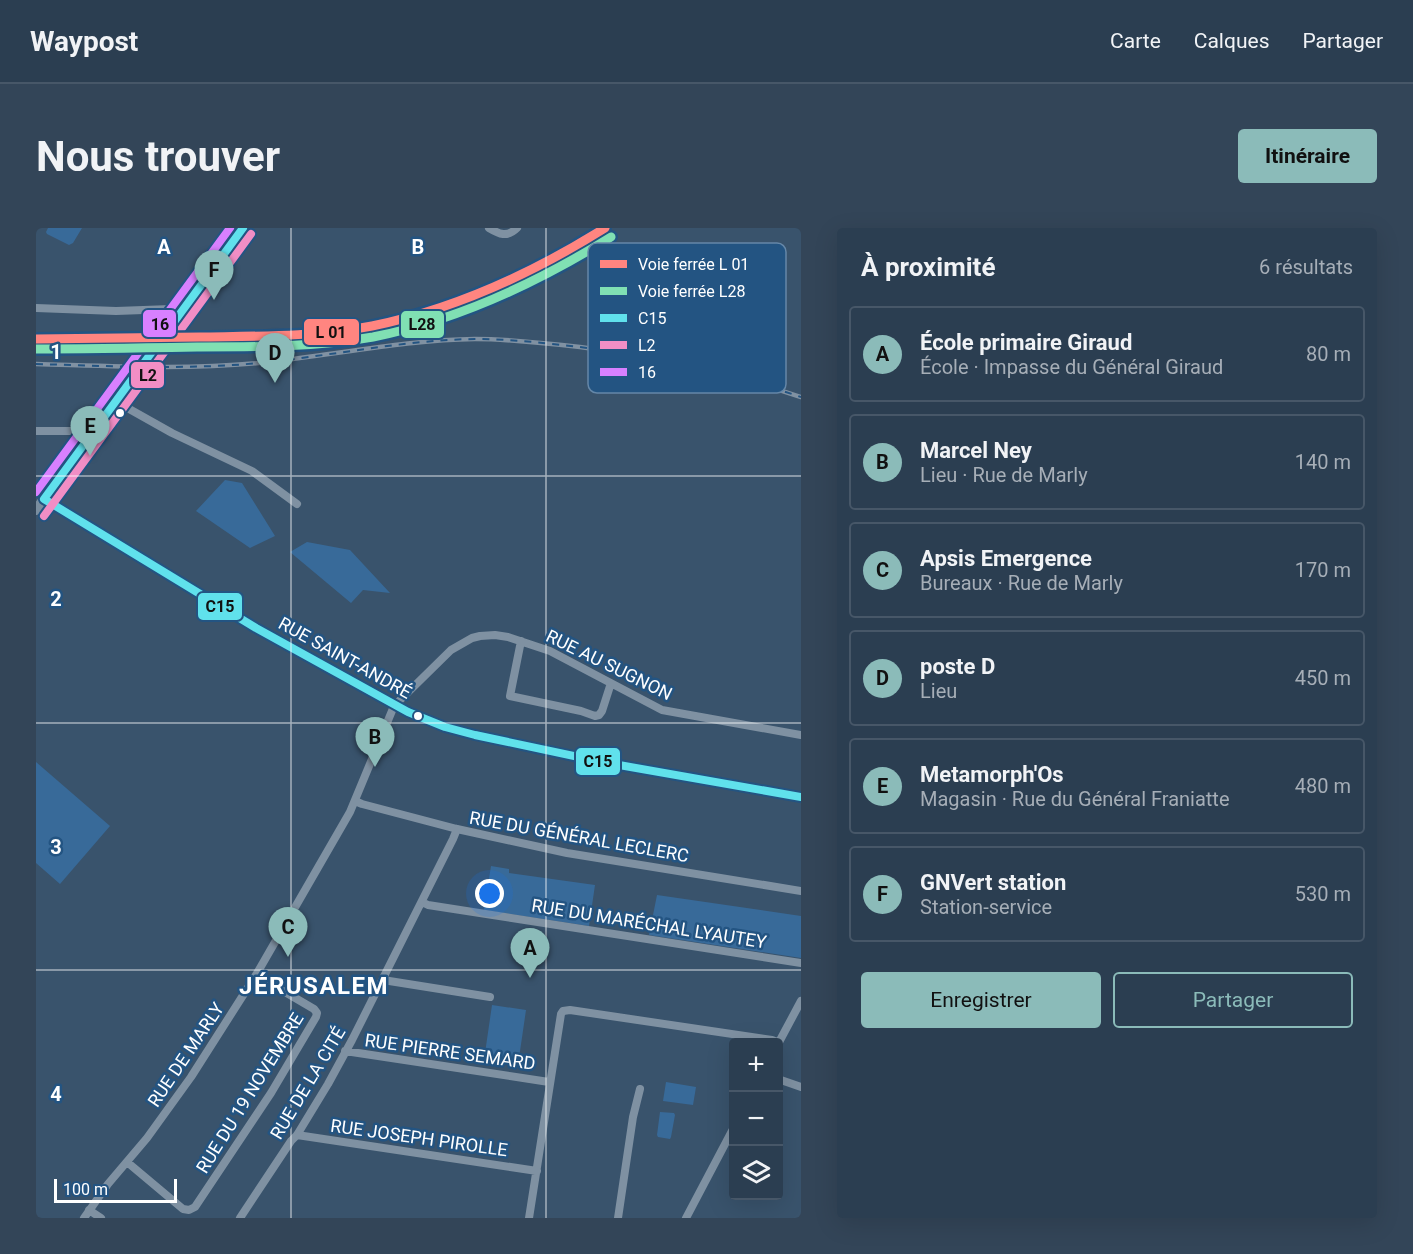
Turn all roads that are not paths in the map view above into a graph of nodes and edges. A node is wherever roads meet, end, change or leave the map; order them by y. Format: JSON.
{"nodes":[{"id":1,"x":243,"y":228,"type":"edge"},
{"id":2,"x":489,"y":228,"type":"edge"},
{"id":3,"x":517,"y":228,"type":"edge"},
{"id":4,"x":36,"y":308,"type":"edge"},
{"id":5,"x":180,"y":312,"type":"junction"},
{"id":6,"x":115,"y":401,"type":"junction"},
{"id":7,"x":36,"y":431,"type":"edge"},
{"id":8,"x":88,"y":438,"type":"junction"},
{"id":9,"x":44,"y":499,"type":"junction"},
{"id":10,"x":297,"y":504,"type":"dead end"},
{"id":11,"x":36,"y":510,"type":"edge"},
{"id":12,"x":521,"y":640,"type":"junction"},
{"id":13,"x":611,"y":683,"type":"junction"},
{"id":14,"x":394,"y":706,"type":"junction"},
{"id":15,"x":801,"y":735,"type":"edge"},
{"id":16,"x":801,"y":797,"type":"edge"},
{"id":17,"x":355,"y":801,"type":"junction"},
{"id":18,"x":457,"y":829,"type":"junction"},
{"id":19,"x":801,"y":891,"type":"edge"},
{"id":20,"x":422,"y":902,"type":"junction"},
{"id":21,"x":801,"y":963,"type":"edge"},
{"id":22,"x":256,"y":975,"type":"junction"},
{"id":23,"x":383,"y":980,"type":"junction"},
{"id":24,"x":490,"y":997,"type":"dead end"},
{"id":25,"x":801,"y":1001,"type":"edge"},
{"id":26,"x":759,"y":1038,"type":"edge"},
{"id":27,"x":781,"y":1038,"type":"edge"},
{"id":28,"x":345,"y":1052,"type":"junction"},
{"id":29,"x":783,"y":1081,"type":"edge"},
{"id":30,"x":549,"y":1082,"type":"junction"},
{"id":31,"x":801,"y":1087,"type":"edge"},
{"id":32,"x":640,"y":1089,"type":"dead end"},
{"id":33,"x":297,"y":1135,"type":"junction"},
{"id":34,"x":729,"y":1136,"type":"edge"},
{"id":35,"x":127,"y":1162,"type":"junction"},
{"id":36,"x":537,"y":1171,"type":"junction"},
{"id":37,"x":90,"y":1210,"type":"junction"},
{"id":38,"x":84,"y":1218,"type":"edge"},
{"id":39,"x":101,"y":1218,"type":"edge"},
{"id":40,"x":240,"y":1218,"type":"edge"},
{"id":41,"x":530,"y":1218,"type":"edge"},
{"id":42,"x":618,"y":1218,"type":"edge"},
{"id":43,"x":686,"y":1218,"type":"edge"}],
"edges":[{"from":1,"to":5,"type":"main road"},
{"from":2,"to":3,"type":"street"},
{"from":4,"to":5,"type":"street"},
{"from":5,"to":6,"type":"main road","bridge":true},
{"from":6,"to":8,"type":"main road"},
{"from":6,"to":10,"type":"street"},
{"from":7,"to":8,"type":"street"},
{"from":8,"to":9,"type":"main road"},
{"from":9,"to":11,"type":"main road"},
{"from":9,"to":14,"type":"street","name":"RUE SAINT-ANDRÉ"},
{"from":12,"to":13,"type":"street","name":"RUE AU SUGNON"},
{"from":12,"to":13,"type":"street"},
{"from":12,"to":14,"type":"street","name":"RUE AU SUGNON"},
{"from":13,"to":15,"type":"street","name":"RUE AU SUGNON"},
{"from":14,"to":16,"type":"street","name":"RUE SAINT-ANDRÉ"},
{"from":14,"to":17,"type":"street","name":"RUE DE MARLY"},
{"from":17,"to":18,"type":"street","name":"RUE DU GÉNÉRAL LECLERC"},
{"from":17,"to":22,"type":"street","name":"RUE DE MARLY"},
{"from":18,"to":19,"type":"street","name":"RUE DU GÉNÉRAL LECLERC"},
{"from":18,"to":20,"type":"street","name":"RUE DE LA CITÉ"},
{"from":20,"to":21,"type":"street","name":"RUE DU MARÉCHAL LYAUTEY"},
{"from":20,"to":23,"type":"street","name":"RUE DE LA CITÉ"},
{"from":22,"to":35,"type":"street","name":"RUE DE MARLY"},
{"from":22,"to":35,"type":"street","name":"RUE DU 19 NOVEMBRE"},
{"from":23,"to":24,"type":"street"},
{"from":23,"to":28,"type":"street","name":"RUE DE LA CITÉ"},
{"from":25,"to":27,"type":"street"},
{"from":26,"to":30,"type":"street"},
{"from":28,"to":30,"type":"street","name":"RUE PIERRE SEMARD"},
{"from":28,"to":33,"type":"street","name":"RUE DE LA CITÉ"},
{"from":29,"to":31,"type":"street"},
{"from":30,"to":36,"type":"street"},
{"from":32,"to":42,"type":"street"},
{"from":33,"to":36,"type":"street","name":"RUE JOSEPH PIROLLE"},
{"from":33,"to":40,"type":"street","name":"RUE DE LA CITÉ"},
{"from":34,"to":43,"type":"street"},
{"from":35,"to":37,"type":"street","name":"RUE DE MARLY"},
{"from":36,"to":41,"type":"street"},
{"from":37,"to":38,"type":"street","name":"RUE DE MARLY"},
{"from":37,"to":39,"type":"street"}]}
